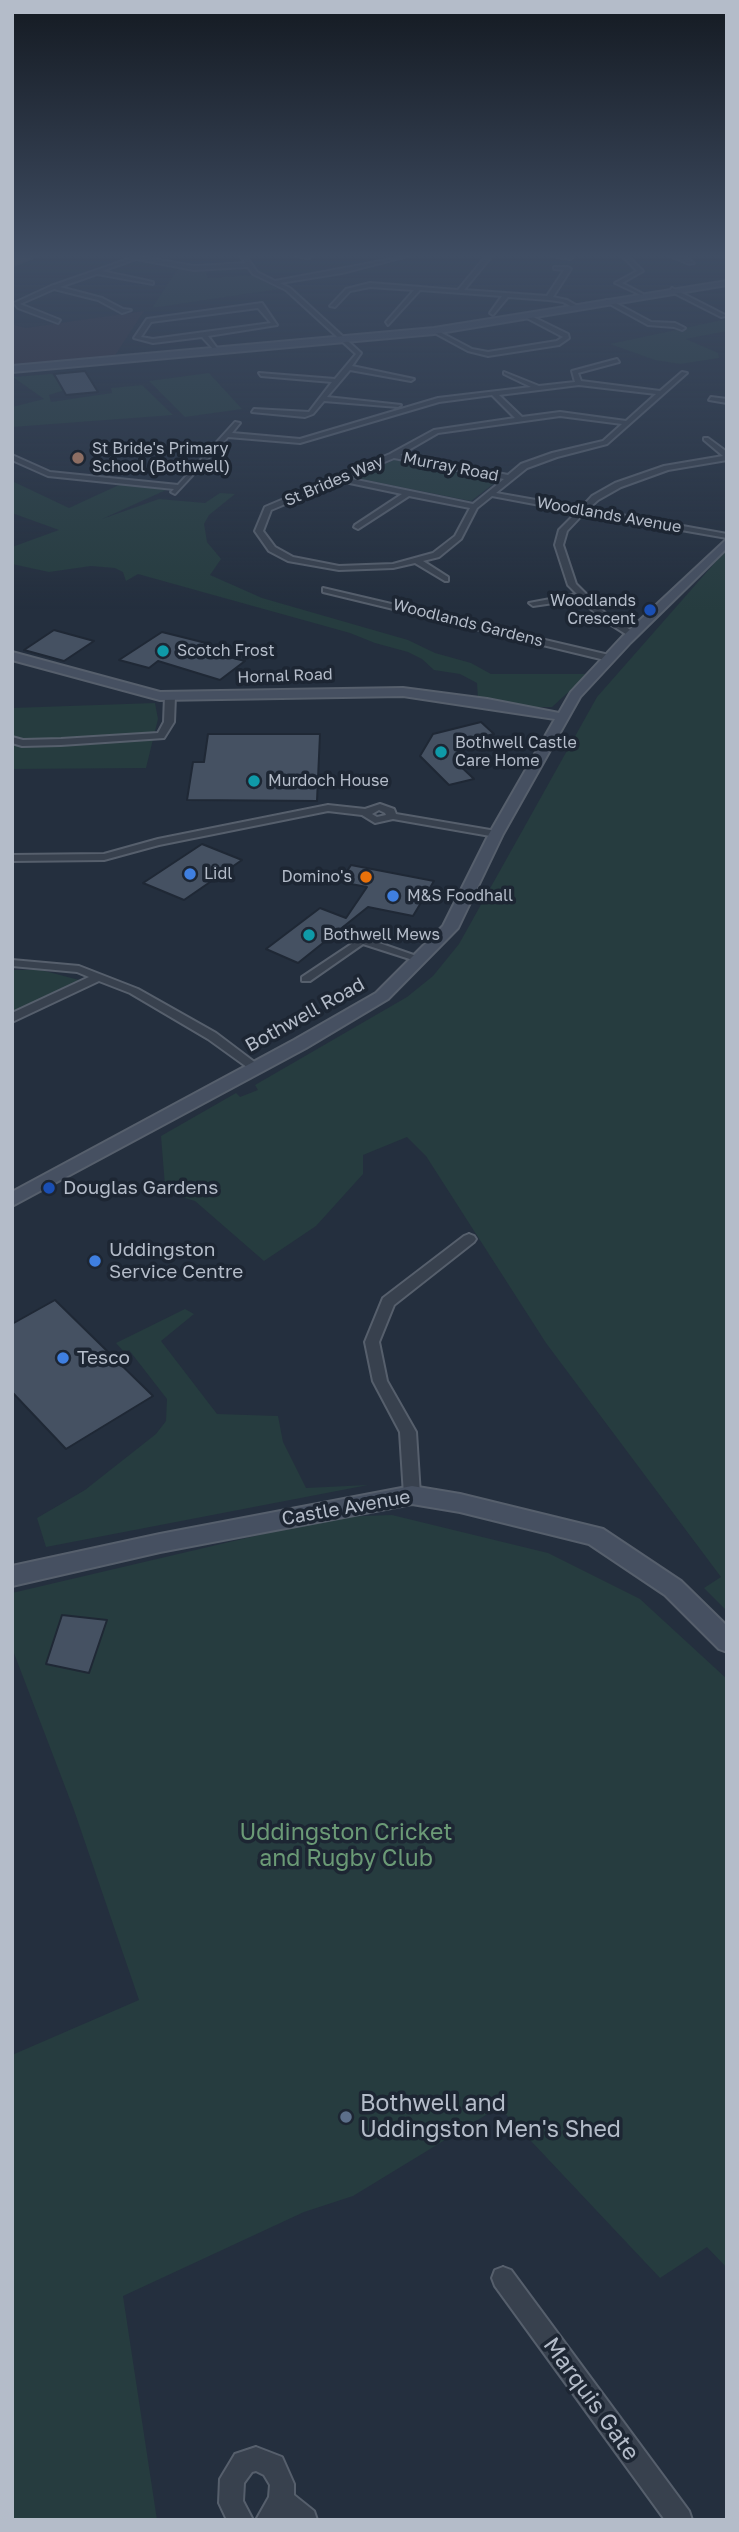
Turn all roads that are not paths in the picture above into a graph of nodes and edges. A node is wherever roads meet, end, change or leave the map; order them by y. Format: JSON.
{"nodes":[{"id":1,"x":263,"y":374,"type":"edge"},
{"id":2,"x":344,"y":374,"type":"edge"},
{"id":3,"x":384,"y":374,"type":"edge"},
{"id":4,"x":509,"y":374,"type":"edge"},
{"id":5,"x":575,"y":374,"type":"edge"},
{"id":6,"x":683,"y":374,"type":"edge"},
{"id":7,"x":411,"y":379,"type":"dead end"},
{"id":8,"x":338,"y":381,"type":"junction"},
{"id":9,"x":579,"y":383,"type":"junction"},
{"id":10,"x":539,"y":387,"type":"junction"},
{"id":11,"x":493,"y":393,"type":"junction"},
{"id":12,"x":662,"y":393,"type":"junction"},
{"id":13,"x":322,"y":399,"type":"junction"},
{"id":14,"x":711,"y":399,"type":"dead end"},
{"id":15,"x":727,"y":401,"type":"edge"},
{"id":16,"x":398,"y":405,"type":"dead end"},
{"id":17,"x":261,"y":412,"type":"dead end"},
{"id":18,"x":519,"y":418,"type":"junction"},
{"id":19,"x":237,"y":423,"type":"dead end"},
{"id":20,"x":628,"y":423,"type":"junction"},
{"id":21,"x":227,"y":435,"type":"junction"},
{"id":22,"x":706,"y":439,"type":"dead end"},
{"id":23,"x":393,"y":456,"type":"junction"},
{"id":24,"x":12,"y":457,"type":"edge"},
{"id":25,"x":727,"y":457,"type":"edge"},
{"id":26,"x":339,"y":478,"type":"junction"},
{"id":27,"x":510,"y":478,"type":"junction"},
{"id":28,"x":407,"y":494,"type":"junction"},
{"id":29,"x":491,"y":494,"type":"junction"},
{"id":30,"x":474,"y":507,"type":"junction"},
{"id":31,"x":583,"y":509,"type":"junction"},
{"id":32,"x":359,"y":527,"type":"dead end"},
{"id":33,"x":727,"y":536,"type":"edge"},
{"id":34,"x":727,"y":542,"type":"edge"},
{"id":35,"x":418,"y":561,"type":"junction"},
{"id":36,"x":445,"y":579,"type":"dead end"},
{"id":37,"x":326,"y":590,"type":"dead end"},
{"id":38,"x":582,"y":596,"type":"junction"},
{"id":39,"x":533,"y":603,"type":"dead end"},
{"id":40,"x":630,"y":637,"type":"junction"},
{"id":41,"x":12,"y":656,"type":"edge"},
{"id":42,"x":609,"y":658,"type":"junction"},
{"id":43,"x":170,"y":696,"type":"junction"},
{"id":44,"x":562,"y":718,"type":"junction"},
{"id":45,"x":12,"y":740,"type":"edge"},
{"id":46,"x":496,"y":834,"type":"junction"},
{"id":47,"x":12,"y":858,"type":"edge"},
{"id":48,"x":419,"y":959,"type":"junction"},
{"id":49,"x":12,"y":963,"type":"edge"},
{"id":50,"x":99,"y":977,"type":"junction"},
{"id":51,"x":306,"y":979,"type":"dead end"},
{"id":52,"x":12,"y":1018,"type":"edge"},
{"id":53,"x":255,"y":1067,"type":"junction"},
{"id":54,"x":12,"y":1200,"type":"edge"},
{"id":55,"x":469,"y":1239,"type":"dead end"},
{"id":56,"x":412,"y":1495,"type":"junction"},
{"id":57,"x":12,"y":1576,"type":"edge"},
{"id":58,"x":727,"y":1642,"type":"edge"},
{"id":59,"x":503,"y":2278,"type":"dead end"},
{"id":60,"x":274,"y":2511,"type":"edge"},
{"id":61,"x":242,"y":2520,"type":"edge"},
{"id":62,"x":305,"y":2520,"type":"edge"},
{"id":63,"x":680,"y":2520,"type":"edge"}],
"edges":[{"from":1,"to":8,"type":"street"},
{"from":2,"to":8,"type":"street"},
{"from":3,"to":7,"type":"street"},
{"from":4,"to":10,"type":"street"},
{"from":5,"to":9,"type":"street"},
{"from":6,"to":12,"type":"street"},
{"from":8,"to":13,"type":"street"},
{"from":9,"to":10,"type":"street"},
{"from":9,"to":12,"type":"street"},
{"from":10,"to":11,"type":"street"},
{"from":11,"to":18,"type":"street"},
{"from":11,"to":21,"type":"street"},
{"from":12,"to":20,"type":"street"},
{"from":13,"to":16,"type":"street"},
{"from":13,"to":17,"type":"street"},
{"from":14,"to":15,"type":"street"},
{"from":18,"to":20,"type":"street","name":"St Brides Way"},
{"from":18,"to":23,"type":"street","name":"St Brides Way"},
{"from":19,"to":21,"type":"street"},
{"from":20,"to":27,"type":"street"},
{"from":21,"to":24,"type":"street"},
{"from":22,"to":25,"type":"street"},
{"from":23,"to":26,"type":"street","name":"St Brides Way"},
{"from":23,"to":27,"type":"street","name":"Murray Road"},
{"from":25,"to":31,"type":"street"},
{"from":26,"to":28,"type":"street"},
{"from":26,"to":35,"type":"street","name":"St Brides Way"},
{"from":27,"to":29,"type":"street"},
{"from":28,"to":30,"type":"street"},
{"from":28,"to":32,"type":"street"},
{"from":29,"to":30,"type":"street"},
{"from":29,"to":31,"type":"street","name":"Woodlands Avenue"},
{"from":30,"to":35,"type":"street","name":"St Brides Way"},
{"from":31,"to":33,"type":"street","name":"Woodlands Avenue"},
{"from":31,"to":38,"type":"street"},
{"from":34,"to":40,"type":"street","name":"Bothwell Road"},
{"from":35,"to":36,"type":"street"},
{"from":37,"to":42,"type":"street","name":"Woodlands Gardens"},
{"from":38,"to":39,"type":"street"},
{"from":38,"to":40,"type":"street"},
{"from":40,"to":42,"type":"street","name":"Bothwell Road"},
{"from":41,"to":43,"type":"street","name":"Hornal Road"},
{"from":42,"to":44,"type":"street","name":"Bothwell Road"},
{"from":43,"to":44,"type":"street","name":"Hornal Road"},
{"from":43,"to":45,"type":"street"},
{"from":44,"to":46,"type":"street","name":"Bothwell Road"},
{"from":46,"to":47,"type":"street"},
{"from":46,"to":48,"type":"street","name":"Bothwell Road"},
{"from":48,"to":51,"type":"street"},
{"from":48,"to":53,"type":"street","name":"Bothwell Road"},
{"from":49,"to":50,"type":"street"},
{"from":50,"to":52,"type":"street"},
{"from":50,"to":53,"type":"street"},
{"from":53,"to":54,"type":"street","name":"Bothwell Road"},
{"from":55,"to":56,"type":"street"},
{"from":56,"to":57,"type":"street","name":"Castle Avenue"},
{"from":56,"to":58,"type":"street","name":"Castle Avenue"},
{"from":59,"to":63,"type":"street","name":"Marquis Gate"},
{"from":60,"to":61,"type":"street"},
{"from":60,"to":62,"type":"street"}]}
